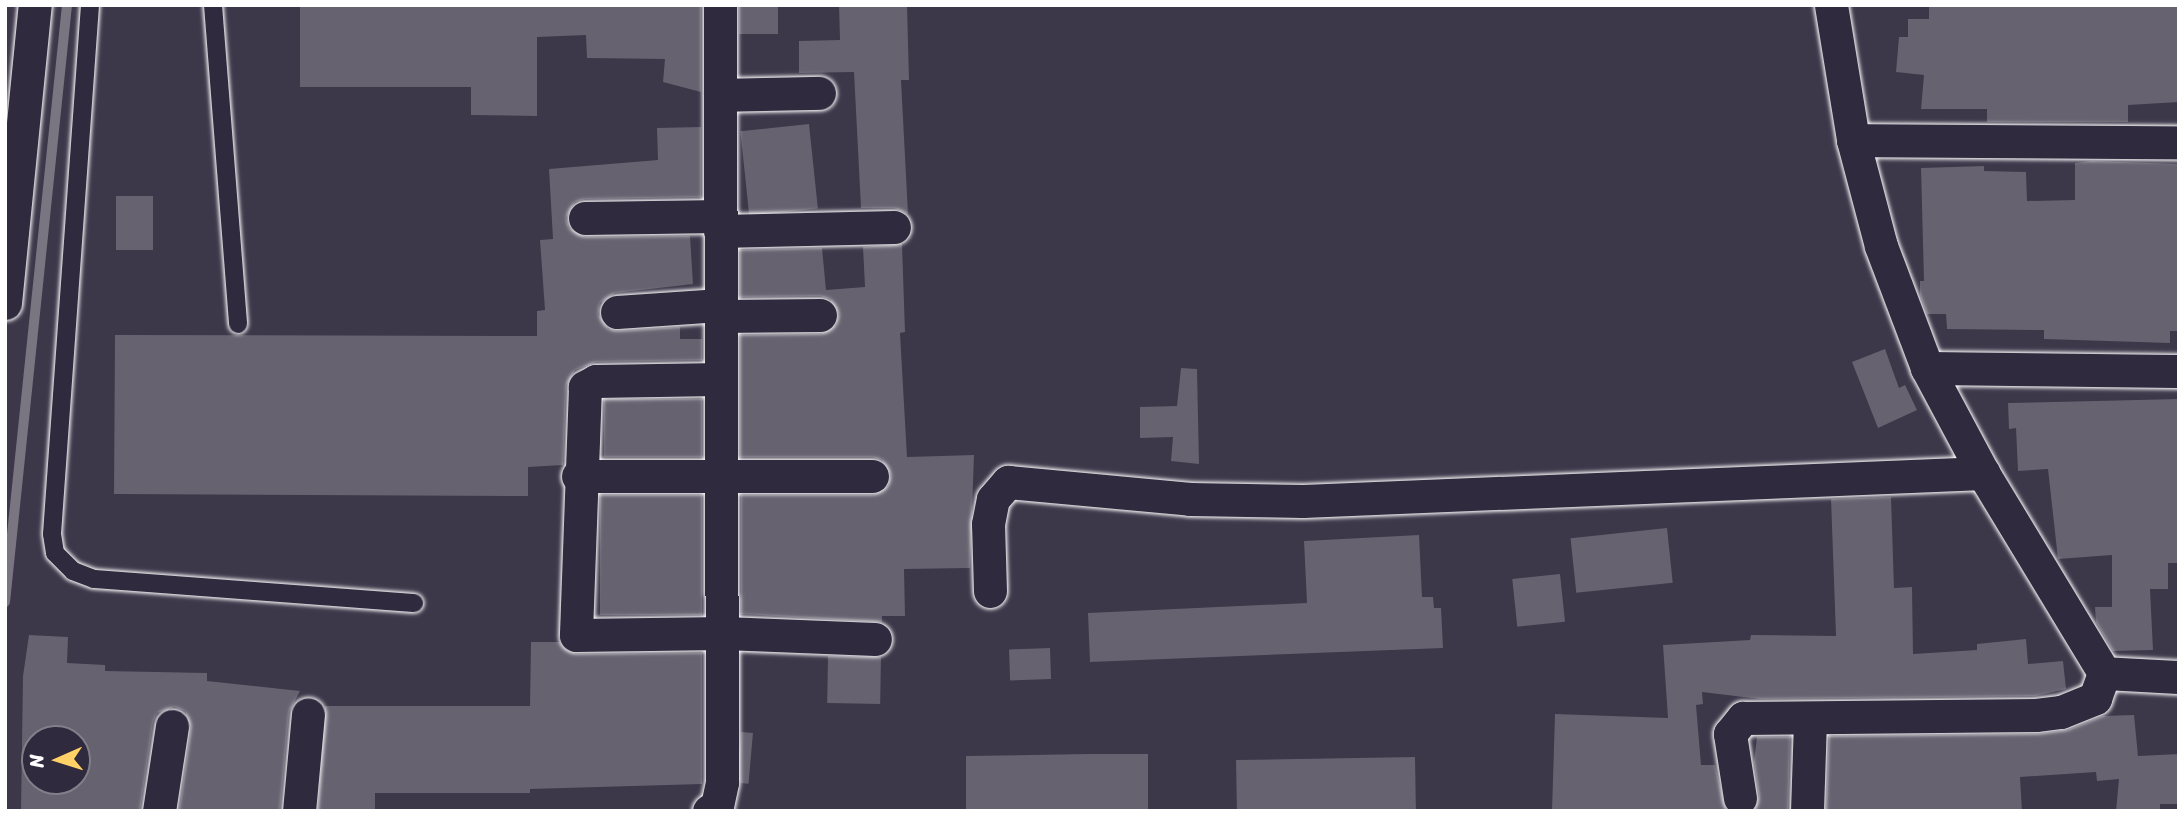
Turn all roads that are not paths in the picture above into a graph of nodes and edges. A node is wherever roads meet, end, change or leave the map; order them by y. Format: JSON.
{"nodes":[{"id":1,"x":35,"y":5,"type":"edge"},
{"id":2,"x":90,"y":5,"type":"edge"},
{"id":3,"x":213,"y":5,"type":"edge"},
{"id":4,"x":720,"y":5,"type":"edge"},
{"id":5,"x":1831,"y":5,"type":"edge"},
{"id":6,"x":819,"y":93,"type":"dead end"},
{"id":7,"x":720,"y":95,"type":"junction"},
{"id":8,"x":1853,"y":139,"type":"junction"},
{"id":9,"x":2179,"y":142,"type":"edge"},
{"id":10,"x":586,"y":218,"type":"dead end"},
{"id":11,"x":720,"y":223,"type":"junction"},
{"id":12,"x":894,"y":228,"type":"dead end"},
{"id":13,"x":5,"y":303,"type":"edge"},
{"id":14,"x":720,"y":311,"type":"junction"},
{"id":15,"x":617,"y":312,"type":"dead end"},
{"id":16,"x":820,"y":314,"type":"dead end"},
{"id":17,"x":238,"y":324,"type":"dead end"},
{"id":18,"x":1927,"y":369,"type":"junction"},
{"id":19,"x":2179,"y":372,"type":"edge"},
{"id":20,"x":720,"y":379,"type":"junction"},
{"id":21,"x":1983,"y":472,"type":"junction"},
{"id":22,"x":723,"y":475,"type":"junction"},
{"id":23,"x":578,"y":476,"type":"junction"},
{"id":24,"x":873,"y":476,"type":"dead end"},
{"id":25,"x":990,"y":590,"type":"dead end"},
{"id":26,"x":414,"y":603,"type":"dead end"},
{"id":27,"x":723,"y":633,"type":"junction"},
{"id":28,"x":875,"y":639,"type":"dead end"},
{"id":29,"x":2104,"y":673,"type":"junction"},
{"id":30,"x":2179,"y":677,"type":"edge"},
{"id":31,"x":308,"y":714,"type":"dead end"},
{"id":32,"x":1810,"y":719,"type":"junction"},
{"id":33,"x":172,"y":726,"type":"dead end"},
{"id":34,"x":1740,"y":798,"type":"dead end"},
{"id":35,"x":159,"y":811,"type":"edge"},
{"id":36,"x":299,"y":811,"type":"edge"},
{"id":37,"x":709,"y":811,"type":"edge"},
{"id":38,"x":1807,"y":811,"type":"edge"}],
"edges":[{"from":1,"to":13,"type":"street"},
{"from":2,"to":26,"type":"lane"},
{"from":3,"to":17,"type":"lane"},
{"from":4,"to":7,"type":"street"},
{"from":5,"to":8,"type":"street"},
{"from":6,"to":7,"type":"street"},
{"from":7,"to":11,"type":"street"},
{"from":8,"to":9,"type":"street"},
{"from":8,"to":18,"type":"street"},
{"from":10,"to":11,"type":"street"},
{"from":11,"to":12,"type":"street"},
{"from":11,"to":14,"type":"street"},
{"from":14,"to":15,"type":"street"},
{"from":14,"to":16,"type":"street"},
{"from":14,"to":20,"type":"street"},
{"from":18,"to":19,"type":"street"},
{"from":18,"to":21,"type":"street"},
{"from":20,"to":22,"type":"street"},
{"from":20,"to":23,"type":"street"},
{"from":21,"to":25,"type":"street"},
{"from":21,"to":29,"type":"street"},
{"from":22,"to":23,"type":"street"},
{"from":22,"to":24,"type":"street"},
{"from":22,"to":27,"type":"street"},
{"from":23,"to":27,"type":"street"},
{"from":27,"to":28,"type":"street"},
{"from":27,"to":37,"type":"street"},
{"from":29,"to":30,"type":"street"},
{"from":29,"to":32,"type":"street"},
{"from":31,"to":36,"type":"street"},
{"from":32,"to":34,"type":"street"},
{"from":32,"to":38,"type":"street"},
{"from":33,"to":35,"type":"street"}]}
